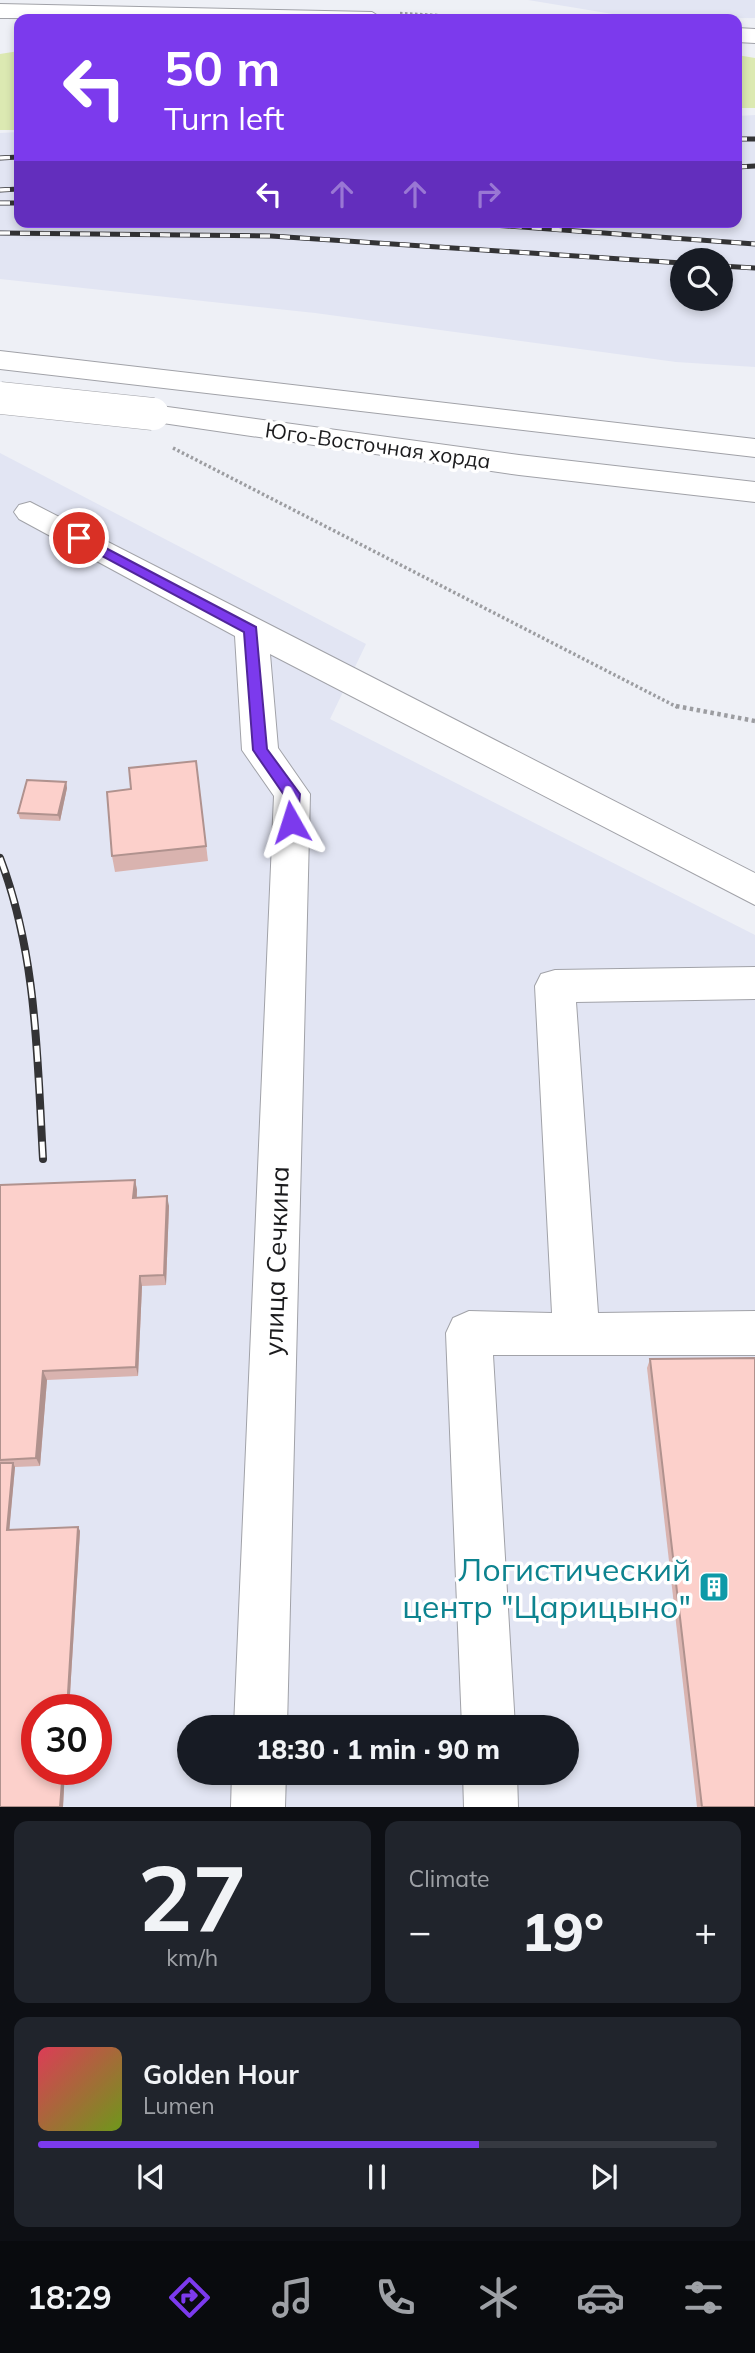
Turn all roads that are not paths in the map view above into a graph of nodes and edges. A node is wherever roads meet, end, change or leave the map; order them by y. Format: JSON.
{"nodes":[{"id":1,"x":206,"y":6,"type":"edge"},
{"id":2,"x":0,"y":11,"type":"edge"},
{"id":3,"x":308,"y":14,"type":"edge"},
{"id":4,"x":0,"y":360,"type":"edge"},
{"id":5,"x":0,"y":398,"type":"edge"},
{"id":6,"x":755,"y":449,"type":"edge"},
{"id":7,"x":755,"y":492,"type":"edge"},
{"id":8,"x":30,"y":512,"type":"dead end"},
{"id":9,"x":251,"y":630,"type":"junction"},
{"id":10,"x":755,"y":890,"type":"edge"},
{"id":11,"x":755,"y":983,"type":"edge"},
{"id":12,"x":755,"y":1333,"type":"edge"},
{"id":13,"x":576,"y":1335,"type":"junction"},
{"id":14,"x":261,"y":1715,"type":"edge"},
{"id":15,"x":487,"y":1715,"type":"edge"},
{"id":16,"x":259,"y":1785,"type":"edge"},
{"id":17,"x":490,"y":1785,"type":"edge"},
{"id":18,"x":258,"y":1807,"type":"edge"},
{"id":19,"x":491,"y":1807,"type":"edge"}],
"edges":[{"from":1,"to":2,"type":"main road"},
{"from":1,"to":3,"type":"main road"},
{"from":4,"to":6,"type":"main road","name":"Юго-Восточная хорда"},
{"from":5,"to":7,"type":"main road","name":"Юго-Восточная хорда","bridge":true},
{"from":8,"to":9,"type":"main road"},
{"from":9,"to":10,"type":"main road"},
{"from":9,"to":14,"type":"main road","name":"улица Сечкина"},
{"from":11,"to":13,"type":"main road"},
{"from":12,"to":13,"type":"main road"},
{"from":13,"to":15,"type":"main road"},
{"from":16,"to":18,"type":"main road"},
{"from":17,"to":19,"type":"main road"}]}
